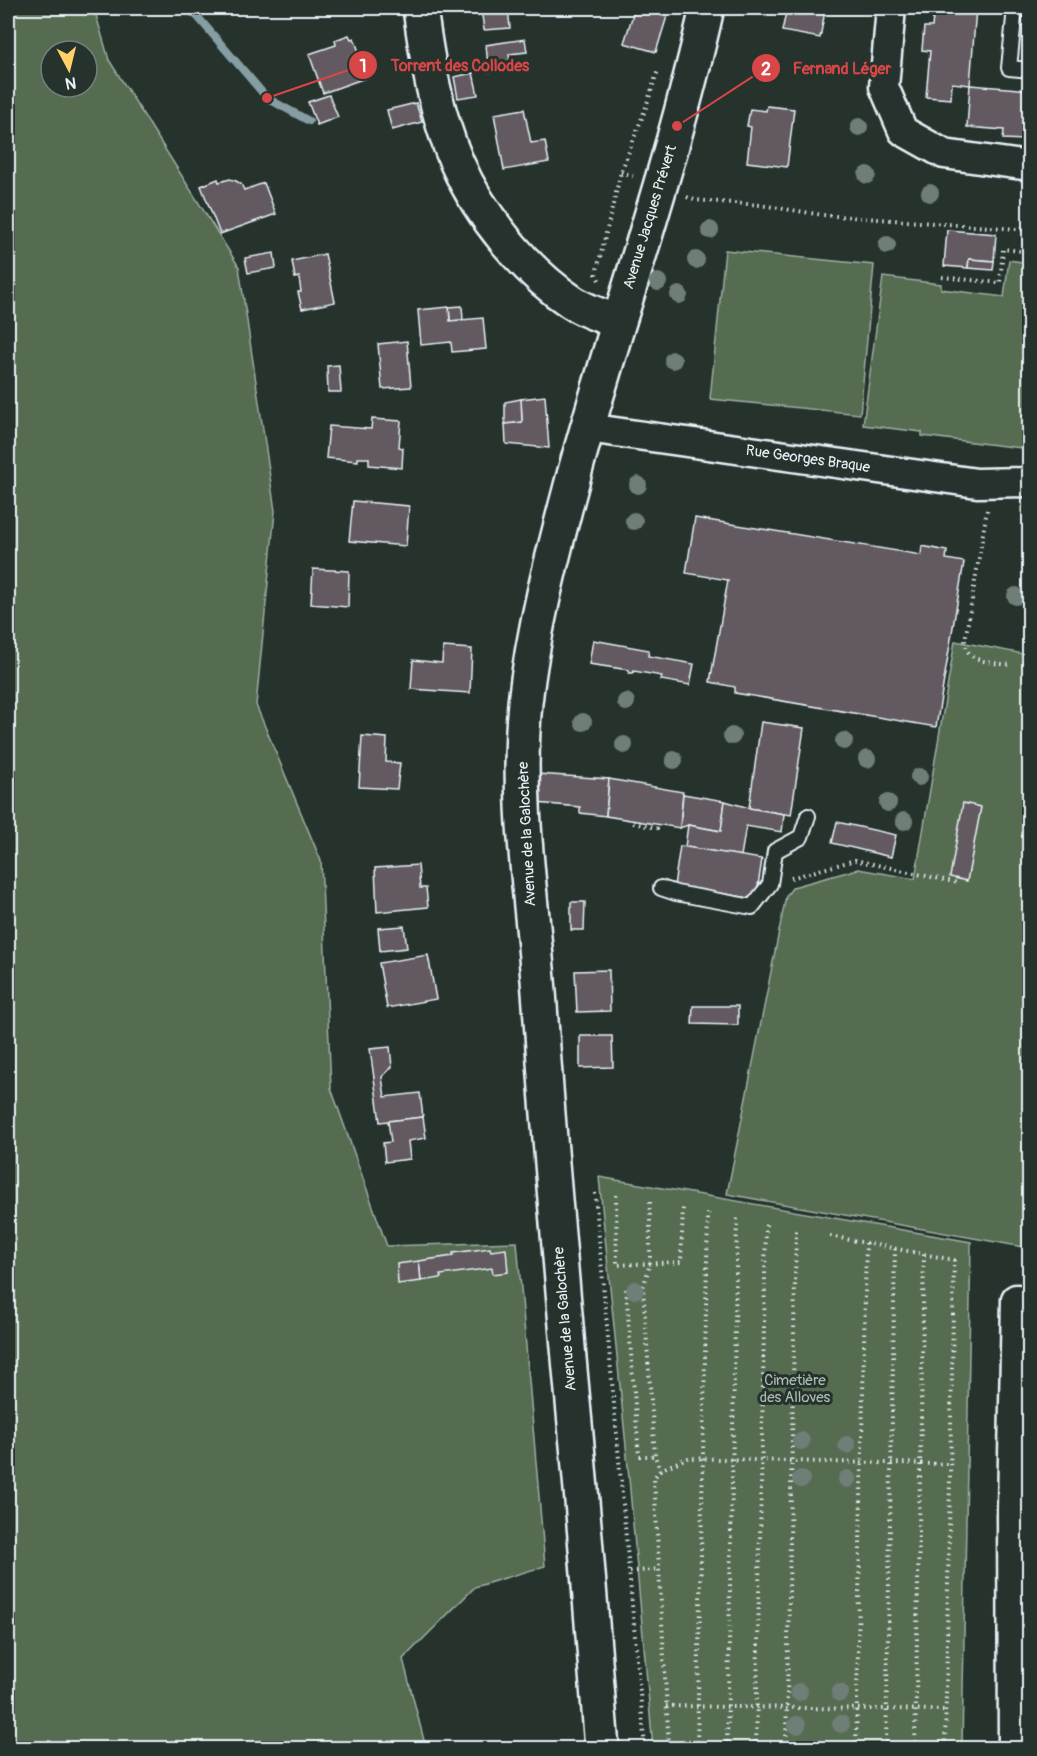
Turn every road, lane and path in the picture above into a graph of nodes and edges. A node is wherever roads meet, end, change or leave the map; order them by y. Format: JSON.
{"nodes":[{"id":1,"x":420,"y":8,"type":"edge"},
{"id":2,"x":707,"y":8,"type":"edge"},
{"id":3,"x":891,"y":8,"type":"edge"},
{"id":4,"x":1015,"y":8,"type":"edge"},
{"id":5,"x":660,"y":64,"type":"dead end"},
{"id":6,"x":1029,"y":70,"type":"edge"},
{"id":7,"x":1029,"y":166,"type":"edge"},
{"id":8,"x":660,"y":185,"type":"junction"},
{"id":9,"x":1029,"y":230,"type":"edge"},
{"id":10,"x":1029,"y":252,"type":"edge"},
{"id":11,"x":942,"y":277,"type":"dead end"},
{"id":12,"x":618,"y":322,"type":"junction"},
{"id":13,"x":587,"y":429,"type":"junction"},
{"id":14,"x":1029,"y":482,"type":"edge"},
{"id":15,"x":991,"y":483,"type":"junction"},
{"id":16,"x":1010,"y":665,"type":"dead end"},
{"id":17,"x":808,"y":816,"type":"dead end"},
{"id":18,"x":633,"y":823,"type":"dead end"},
{"id":19,"x":658,"y":824,"type":"dead end"},
{"id":20,"x":958,"y":883,"type":"dead end"},
{"id":21,"x":770,"y":884,"type":"junction"},
{"id":22,"x":661,"y":888,"type":"dead end"},
{"id":23,"x":596,"y":1193,"type":"dead end"},
{"id":24,"x":616,"y":1195,"type":"dead end"},
{"id":25,"x":650,"y":1202,"type":"dead end"},
{"id":26,"x":683,"y":1208,"type":"dead end"},
{"id":27,"x":708,"y":1213,"type":"dead end"},
{"id":28,"x":737,"y":1218,"type":"dead end"},
{"id":29,"x":766,"y":1224,"type":"dead end"},
{"id":30,"x":796,"y":1230,"type":"dead end"},
{"id":31,"x":830,"y":1236,"type":"dead end"},
{"id":32,"x":866,"y":1243,"type":"junction"},
{"id":33,"x":895,"y":1249,"type":"junction"},
{"id":34,"x":924,"y":1254,"type":"junction"},
{"id":35,"x":650,"y":1264,"type":"junction"},
{"id":36,"x":642,"y":1288,"type":"junction"},
{"id":37,"x":1029,"y":1300,"type":"edge"},
{"id":38,"x":655,"y":1456,"type":"junction"},
{"id":39,"x":703,"y":1459,"type":"junction"},
{"id":40,"x":732,"y":1460,"type":"junction"},
{"id":41,"x":762,"y":1460,"type":"junction"},
{"id":42,"x":791,"y":1461,"type":"junction"},
{"id":43,"x":921,"y":1462,"type":"junction"},
{"id":44,"x":861,"y":1463,"type":"junction"},
{"id":45,"x":891,"y":1463,"type":"junction"},
{"id":46,"x":950,"y":1464,"type":"junction"},
{"id":47,"x":660,"y":1470,"type":"junction"},
{"id":48,"x":1021,"y":1510,"type":"edge"},
{"id":49,"x":659,"y":1569,"type":"junction"},
{"id":50,"x":630,"y":1572,"type":"junction"},
{"id":51,"x":666,"y":1706,"type":"junction"},
{"id":52,"x":698,"y":1706,"type":"junction"},
{"id":53,"x":728,"y":1707,"type":"junction"},
{"id":54,"x":757,"y":1707,"type":"junction"},
{"id":55,"x":787,"y":1708,"type":"junction"},
{"id":56,"x":857,"y":1708,"type":"junction"},
{"id":57,"x":886,"y":1709,"type":"junction"},
{"id":58,"x":915,"y":1710,"type":"junction"},
{"id":59,"x":946,"y":1710,"type":"junction"},
{"id":60,"x":602,"y":1749,"type":"edge"},
{"id":61,"x":645,"y":1749,"type":"edge"},
{"id":62,"x":669,"y":1749,"type":"edge"},
{"id":63,"x":697,"y":1749,"type":"edge"},
{"id":64,"x":727,"y":1749,"type":"edge"},
{"id":65,"x":756,"y":1749,"type":"edge"},
{"id":66,"x":786,"y":1749,"type":"edge"},
{"id":67,"x":856,"y":1749,"type":"edge"},
{"id":68,"x":886,"y":1749,"type":"edge"},
{"id":69,"x":915,"y":1749,"type":"edge"},
{"id":70,"x":945,"y":1749,"type":"edge"},
{"id":71,"x":1013,"y":1749,"type":"edge"}],
"edges":[{"from":1,"to":12,"type":"main road"},
{"from":2,"to":8,"type":"main road","name":"Avenue Jacques Prévert"},
{"from":3,"to":7,"type":"street"},
{"from":4,"to":6,"type":"lane"},
{"from":5,"to":8,"type":"path"},
{"from":8,"to":9,"type":"path"},
{"from":8,"to":12,"type":"main road","name":"Avenue Jacques Prévert"},
{"from":10,"to":11,"type":"path"},
{"from":12,"to":13,"type":"main road","name":"Avenue de la Galochère"},
{"from":13,"to":15,"type":"street","name":"Rue Georges Braque"},
{"from":13,"to":60,"type":"main road","name":"Avenue de la Galochère"},
{"from":14,"to":15,"type":"street","name":"Rue Georges Braque"},
{"from":15,"to":16,"type":"path"},
{"from":17,"to":21,"type":"lane"},
{"from":18,"to":19,"type":"path"},
{"from":20,"to":21,"type":"path"},
{"from":21,"to":22,"type":"lane"},
{"from":23,"to":50,"type":"path"},
{"from":24,"to":35,"type":"path"},
{"from":25,"to":35,"type":"path"},
{"from":26,"to":35,"type":"path"},
{"from":27,"to":39,"type":"path"},
{"from":28,"to":40,"type":"path"},
{"from":29,"to":41,"type":"path"},
{"from":30,"to":42,"type":"path"},
{"from":31,"to":32,"type":"path"},
{"from":32,"to":33,"type":"path"},
{"from":32,"to":44,"type":"path"},
{"from":33,"to":34,"type":"path"},
{"from":33,"to":45,"type":"path"},
{"from":34,"to":43,"type":"path"},
{"from":34,"to":46,"type":"path"},
{"from":35,"to":36,"type":"path"},
{"from":36,"to":38,"type":"path"},
{"from":36,"to":38,"type":"path"},
{"from":37,"to":48,"type":"street"},
{"from":38,"to":47,"type":"path"},
{"from":39,"to":40,"type":"path"},
{"from":39,"to":47,"type":"path"},
{"from":39,"to":52,"type":"path"},
{"from":40,"to":41,"type":"path"},
{"from":40,"to":53,"type":"path"},
{"from":41,"to":42,"type":"path"},
{"from":41,"to":54,"type":"path"},
{"from":42,"to":44,"type":"path"},
{"from":42,"to":55,"type":"path"},
{"from":43,"to":45,"type":"path"},
{"from":43,"to":46,"type":"path"},
{"from":43,"to":58,"type":"path"},
{"from":44,"to":45,"type":"path"},
{"from":44,"to":56,"type":"path"},
{"from":45,"to":57,"type":"path"},
{"from":46,"to":59,"type":"path"},
{"from":47,"to":49,"type":"path"},
{"from":48,"to":71,"type":"street"},
{"from":49,"to":50,"type":"path"},
{"from":49,"to":51,"type":"path"},
{"from":50,"to":61,"type":"path"},
{"from":51,"to":52,"type":"path"},
{"from":51,"to":62,"type":"path"},
{"from":52,"to":53,"type":"path"},
{"from":52,"to":63,"type":"path"},
{"from":53,"to":54,"type":"path"},
{"from":53,"to":64,"type":"path"},
{"from":54,"to":55,"type":"path"},
{"from":54,"to":65,"type":"path"},
{"from":55,"to":56,"type":"path"},
{"from":55,"to":66,"type":"path"},
{"from":56,"to":57,"type":"path"},
{"from":56,"to":67,"type":"path"},
{"from":57,"to":58,"type":"path"},
{"from":57,"to":68,"type":"path"},
{"from":58,"to":59,"type":"path"},
{"from":58,"to":69,"type":"path"},
{"from":59,"to":70,"type":"path"}]}
